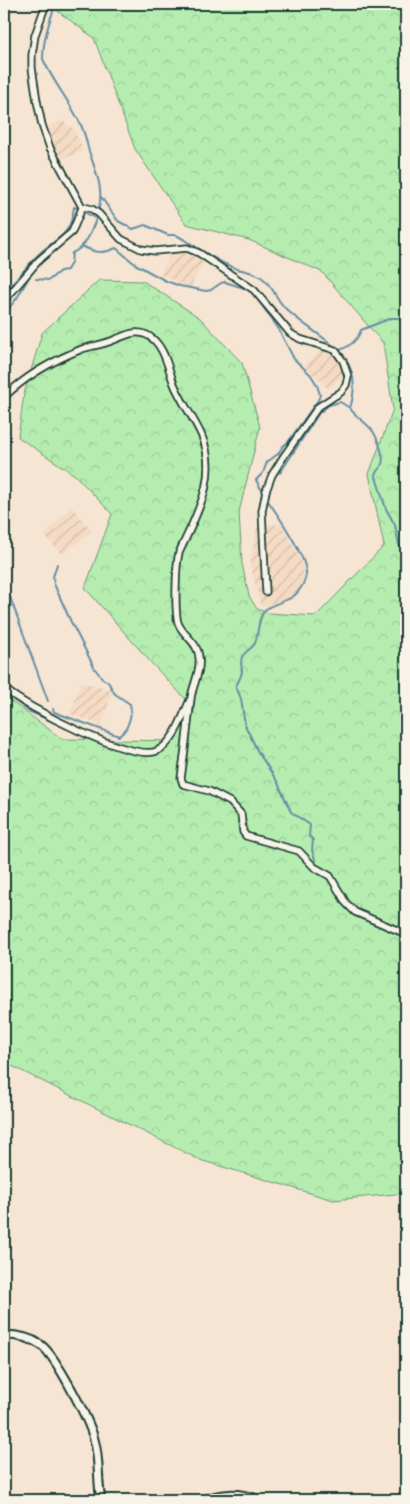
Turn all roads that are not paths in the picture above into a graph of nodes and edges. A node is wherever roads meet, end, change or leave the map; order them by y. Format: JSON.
{"nodes":[{"id":1,"x":46,"y":4,"type":"edge"},
{"id":2,"x":82,"y":207,"type":"junction"},
{"id":3,"x":4,"y":301,"type":"edge"},
{"id":4,"x":4,"y":397,"type":"edge"},
{"id":5,"x":266,"y":592,"type":"dead end"},
{"id":6,"x":4,"y":688,"type":"edge"},
{"id":7,"x":191,"y":697,"type":"junction"},
{"id":8,"x":406,"y":934,"type":"edge"},
{"id":9,"x":4,"y":1335,"type":"edge"},
{"id":10,"x":406,"y":1495,"type":"edge"},
{"id":11,"x":101,"y":1500,"type":"edge"},
{"id":12,"x":202,"y":1500,"type":"edge"},
{"id":13,"x":259,"y":1500,"type":"edge"},
{"id":14,"x":398,"y":1500,"type":"edge"}],
"edges":[{"from":1,"to":2,"type":"street"},
{"from":2,"to":3,"type":"street"},
{"from":2,"to":5,"type":"street"},
{"from":4,"to":7,"type":"street"},
{"from":6,"to":7,"type":"street"},
{"from":7,"to":8,"type":"street"},
{"from":9,"to":11,"type":"street"},
{"from":10,"to":14,"type":"street"},
{"from":12,"to":13,"type":"street"}]}
